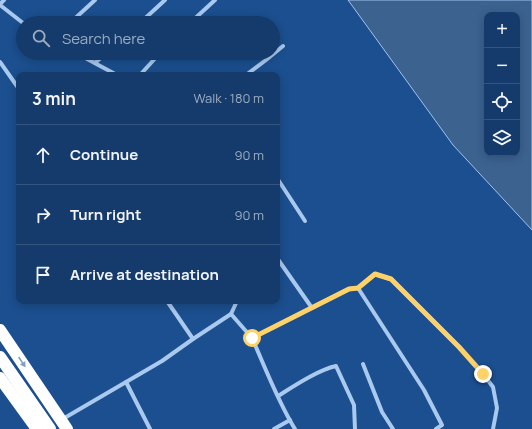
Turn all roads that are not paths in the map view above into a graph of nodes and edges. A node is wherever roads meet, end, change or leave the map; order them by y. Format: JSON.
{"nodes":[{"id":1,"x":4,"y":0,"type":"edge"},
{"id":2,"x":95,"y":0,"type":"edge"},
{"id":3,"x":165,"y":0,"type":"edge"},
{"id":4,"x":214,"y":0,"type":"edge"},
{"id":5,"x":0,"y":4,"type":"edge"},
{"id":6,"x":78,"y":16,"type":"edge"},
{"id":7,"x":148,"y":16,"type":"edge"},
{"id":8,"x":197,"y":16,"type":"edge"},
{"id":9,"x":16,"y":17,"type":"edge"},
{"id":10,"x":283,"y":46,"type":"dead end"},
{"id":11,"x":280,"y":48,"type":"edge"},
{"id":12,"x":89,"y":60,"type":"edge"},
{"id":13,"x":98,"y":60,"type":"edge"},
{"id":14,"x":154,"y":60,"type":"edge"},
{"id":15,"x":266,"y":60,"type":"edge"},
{"id":16,"x":0,"y":62,"type":"edge"},
{"id":17,"x":95,"y":63,"type":"junction"},
{"id":18,"x":112,"y":72,"type":"edge"},
{"id":19,"x":143,"y":72,"type":"edge"},
{"id":20,"x":250,"y":72,"type":"edge"},
{"id":21,"x":16,"y":85,"type":"edge"},
{"id":22,"x":280,"y":183,"type":"edge"},
{"id":23,"x":305,"y":221,"type":"dead end"},
{"id":24,"x":280,"y":262,"type":"edge"},
{"id":25,"x":358,"y":288,"type":"junction"},
{"id":26,"x":169,"y":304,"type":"edge"},
{"id":27,"x":236,"y":304,"type":"edge"},
{"id":28,"x":312,"y":308,"type":"junction"},
{"id":29,"x":231,"y":314,"type":"junction"},
{"id":30,"x":0,"y":330,"type":"edge"},
{"id":31,"x":193,"y":338,"type":"junction"},
{"id":32,"x":252,"y":338,"type":"junction"},
{"id":33,"x":0,"y":357,"type":"edge"},
{"id":34,"x":363,"y":364,"type":"dead end"},
{"id":35,"x":0,"y":378,"type":"edge"},
{"id":36,"x":126,"y":382,"type":"junction"},
{"id":37,"x":278,"y":396,"type":"junction"},
{"id":38,"x":290,"y":420,"type":"junction"},
{"id":39,"x":64,"y":424,"type":"edge"},
{"id":40,"x":45,"y":427,"type":"edge"},
{"id":41,"x":150,"y":429,"type":"edge"},
{"id":42,"x":274,"y":429,"type":"edge"},
{"id":43,"x":295,"y":429,"type":"edge"},
{"id":44,"x":355,"y":429,"type":"edge"},
{"id":45,"x":393,"y":429,"type":"edge"},
{"id":46,"x":436,"y":429,"type":"edge"},
{"id":47,"x":493,"y":429,"type":"edge"}],
"edges":[{"from":1,"to":5,"type":"street"},
{"from":2,"to":6,"type":"street"},
{"from":3,"to":7,"type":"street"},
{"from":4,"to":8,"type":"street"},
{"from":5,"to":9,"type":"street"},
{"from":10,"to":11,"type":"street"},
{"from":12,"to":17,"type":"street"},
{"from":13,"to":17,"type":"street"},
{"from":14,"to":19,"type":"street"},
{"from":15,"to":20,"type":"street"},
{"from":16,"to":21,"type":"street"},
{"from":17,"to":18,"type":"street"},
{"from":22,"to":23,"type":"street"},
{"from":24,"to":28,"type":"street"},
{"from":25,"to":28,"type":"street"},
{"from":25,"to":46,"type":"street"},
{"from":25,"to":47,"type":"street"},
{"from":26,"to":31,"type":"street"},
{"from":27,"to":29,"type":"street"},
{"from":28,"to":32,"type":"street"},
{"from":29,"to":31,"type":"street"},
{"from":29,"to":32,"type":"street"},
{"from":30,"to":39,"type":"highway","one_way":true},
{"from":31,"to":36,"type":"street"},
{"from":32,"to":37,"type":"street"},
{"from":33,"to":40,"type":"highway"},
{"from":34,"to":45,"type":"street"},
{"from":35,"to":40,"type":"highway"},
{"from":36,"to":39,"type":"street"},
{"from":36,"to":41,"type":"street"},
{"from":37,"to":38,"type":"street"},
{"from":37,"to":44,"type":"street"},
{"from":38,"to":42,"type":"street"},
{"from":38,"to":43,"type":"street"}]}
